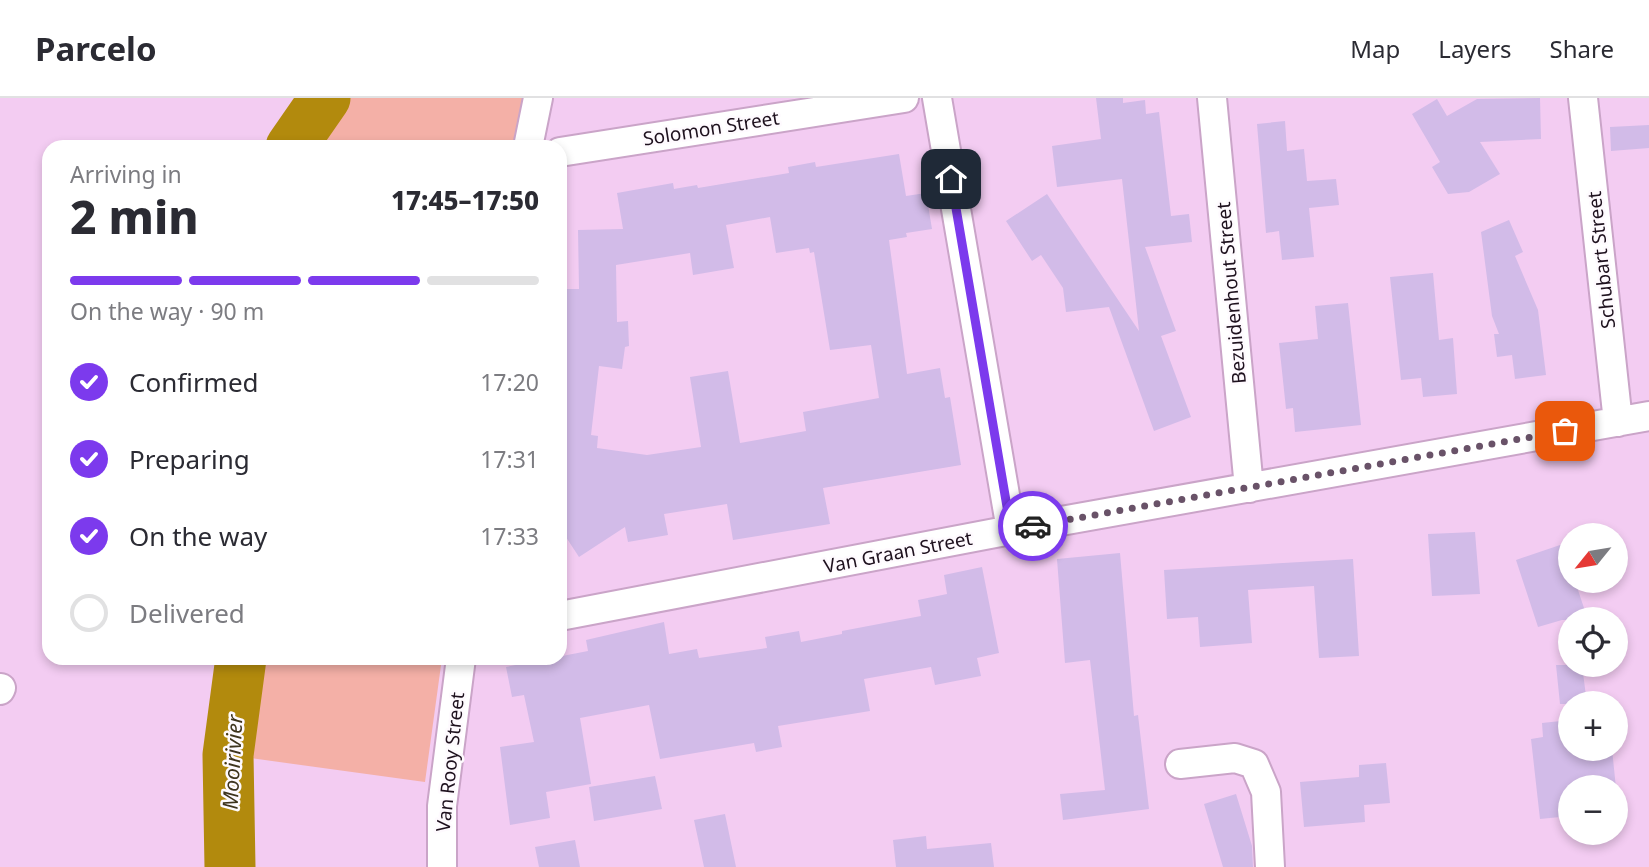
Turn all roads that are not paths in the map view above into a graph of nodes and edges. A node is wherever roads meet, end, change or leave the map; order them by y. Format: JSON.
{"nodes":[{"id":1,"x":538,"y":98,"type":"edge"},
{"id":2,"x":904,"y":98,"type":"edge"},
{"id":3,"x":937,"y":98,"type":"edge"},
{"id":4,"x":1212,"y":98,"type":"edge"},
{"id":5,"x":1583,"y":98,"type":"edge"},
{"id":6,"x":529,"y":140,"type":"edge"},
{"id":7,"x":567,"y":151,"type":"edge"},
{"id":8,"x":1649,"y":416,"type":"edge"},
{"id":9,"x":1618,"y":422,"type":"junction"},
{"id":10,"x":1249,"y":488,"type":"junction"},
{"id":11,"x":1011,"y":530,"type":"junction"},
{"id":12,"x":567,"y":615,"type":"edge"},
{"id":13,"x":460,"y":665,"type":"edge"},
{"id":14,"x":1180,"y":764,"type":"dead end"},
{"id":15,"x":442,"y":867,"type":"edge"},
{"id":16,"x":1270,"y":867,"type":"edge"}],
"edges":[{"from":1,"to":6,"type":"street"},
{"from":2,"to":7,"type":"street","name":"Solomon Street"},
{"from":3,"to":11,"type":"street"},
{"from":4,"to":10,"type":"street","name":"Bezuidenhout Street"},
{"from":5,"to":9,"type":"street","name":"Schubart Street"},
{"from":8,"to":9,"type":"street","name":"Van Graan Street"},
{"from":9,"to":10,"type":"street","name":"Van Graan Street"},
{"from":10,"to":11,"type":"street","name":"Van Graan Street"},
{"from":11,"to":12,"type":"street","name":"Van Graan Street"},
{"from":13,"to":15,"type":"street","name":"Van Rooy Street"},
{"from":14,"to":16,"type":"street"}]}
